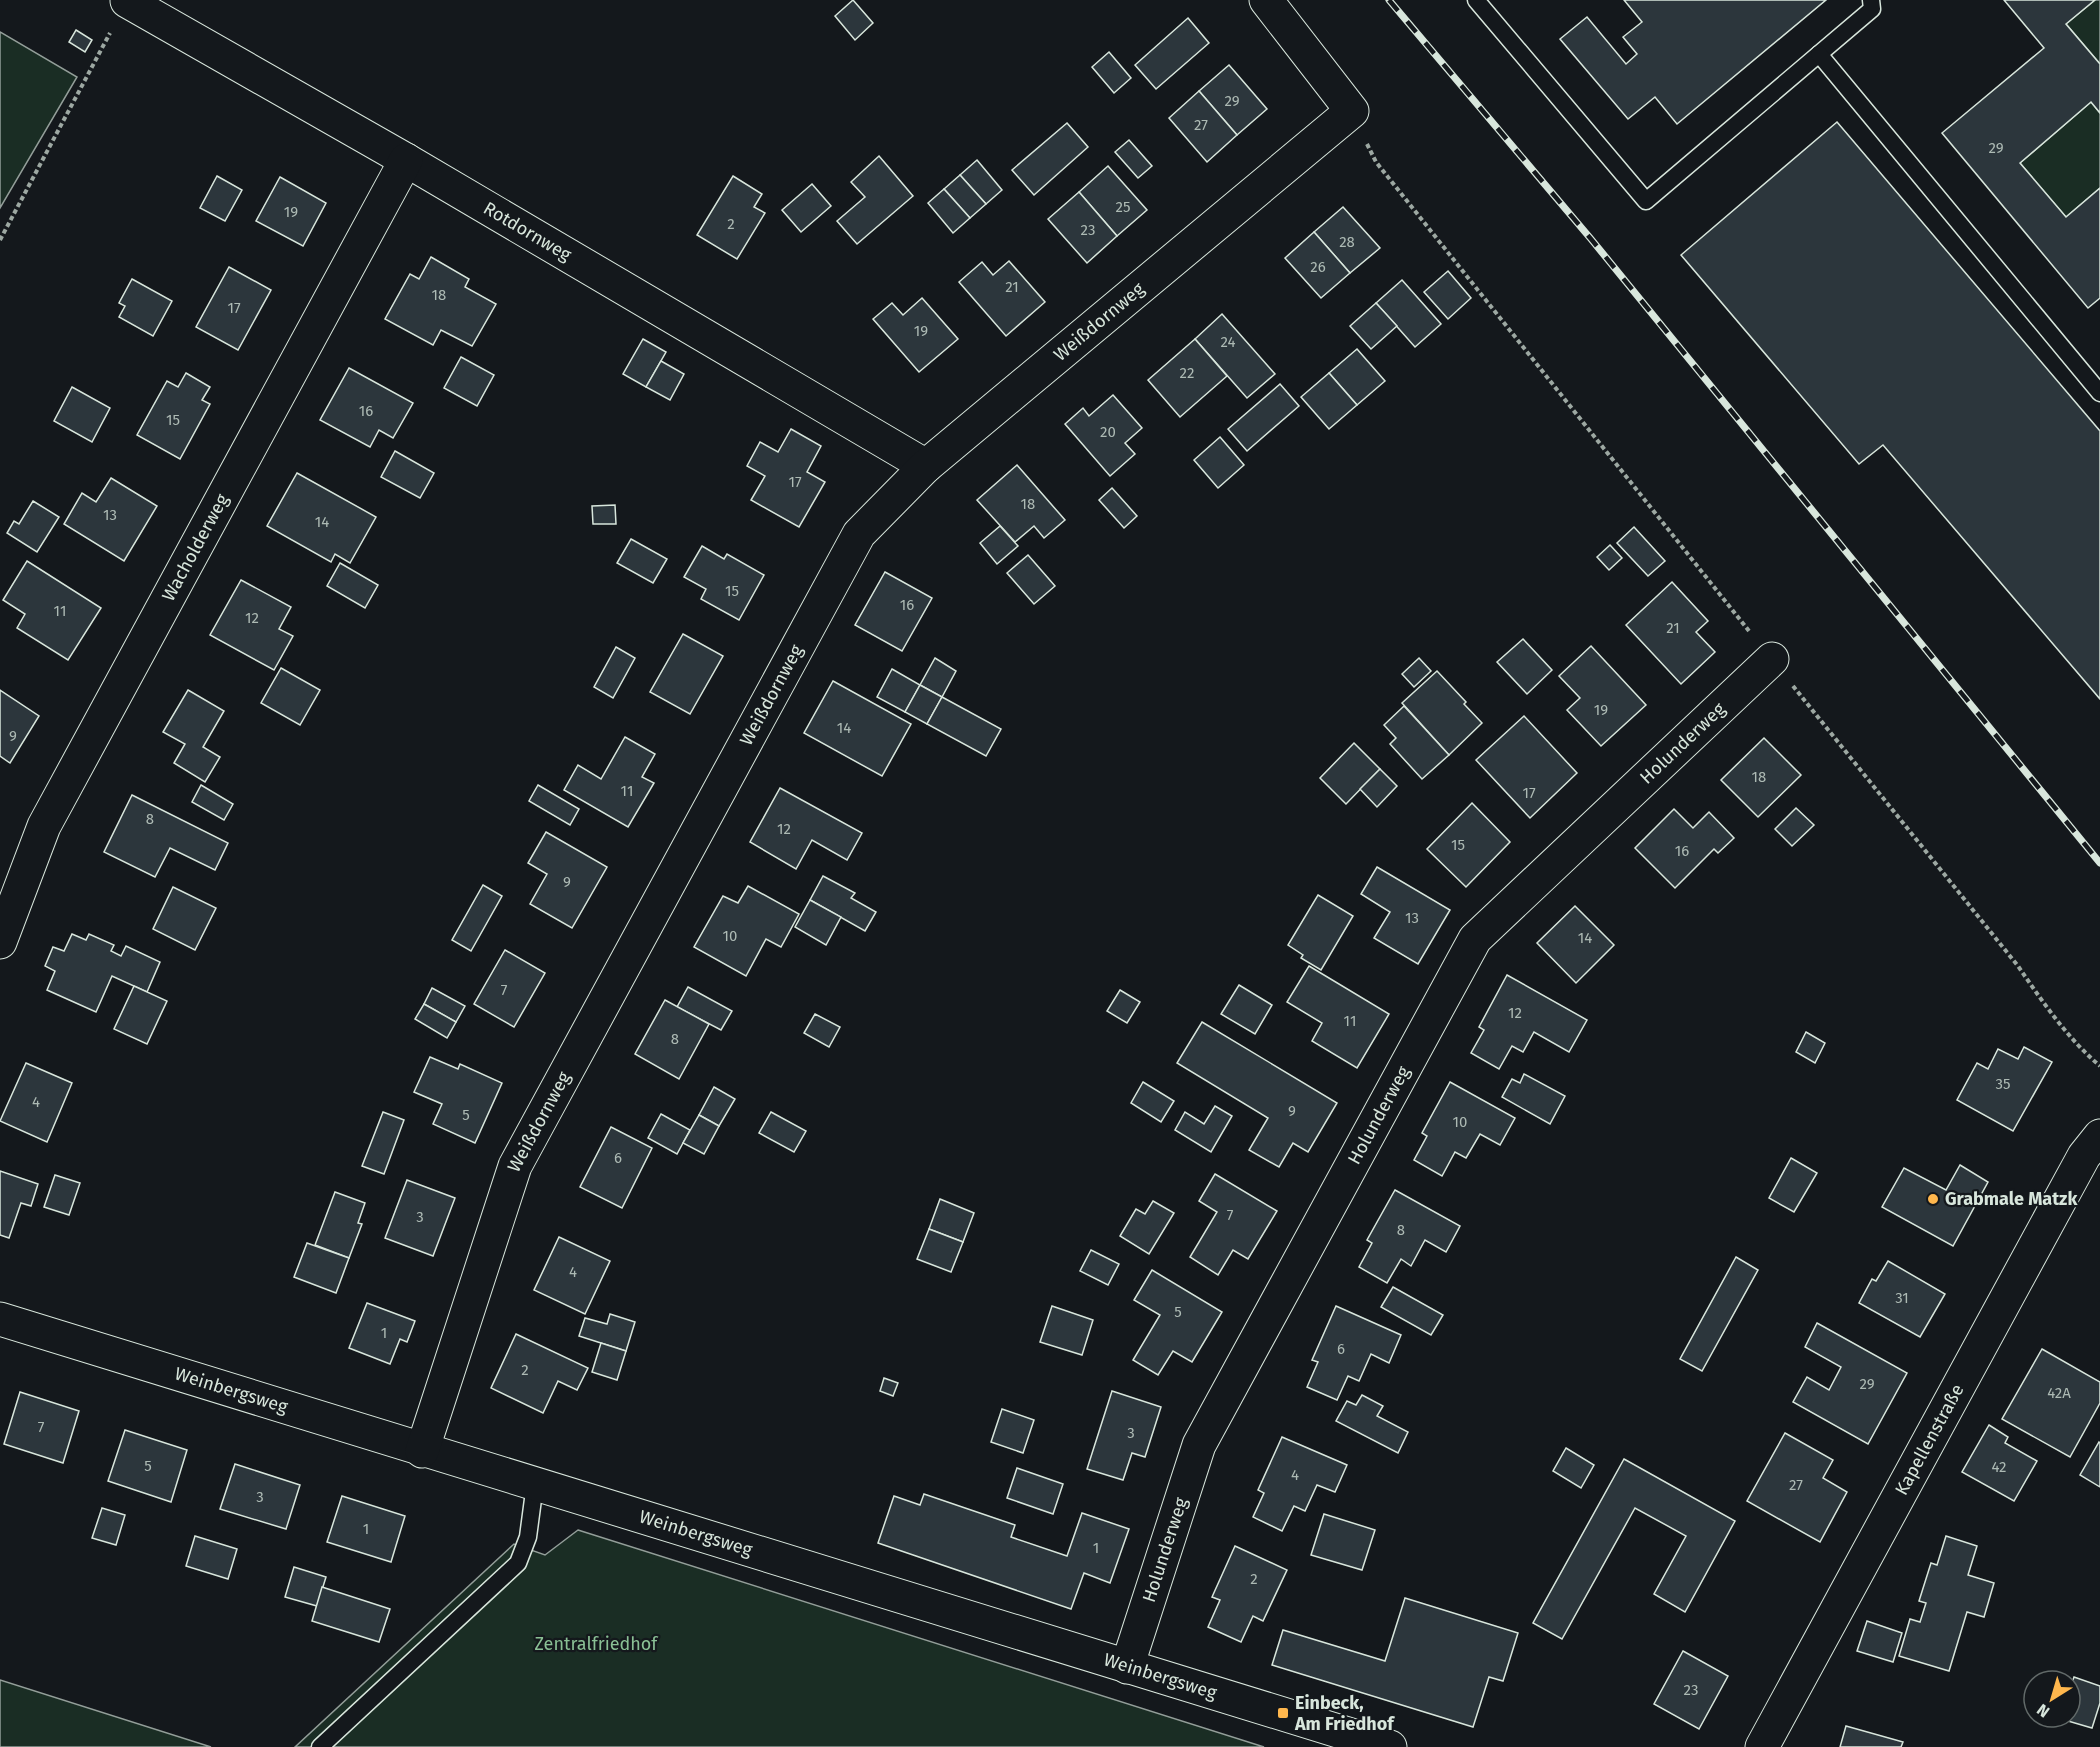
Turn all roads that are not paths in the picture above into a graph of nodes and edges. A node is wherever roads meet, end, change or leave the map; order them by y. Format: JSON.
{"nodes":[{"id":1,"x":1266,"y":0,"type":"edge"},
{"id":2,"x":1476,"y":0,"type":"edge"},
{"id":3,"x":1871,"y":0,"type":"edge"},
{"id":4,"x":127,"y":1,"type":"edge"},
{"id":5,"x":1819,"y":54,"type":"junction"},
{"id":6,"x":406,"y":160,"type":"junction"},
{"id":7,"x":2100,"y":393,"type":"edge"},
{"id":8,"x":926,"y":466,"type":"junction"},
{"id":9,"x":1772,"y":659,"type":"road end"},
{"id":10,"x":0,"y":942,"type":"edge"},
{"id":11,"x":2100,"y":1136,"type":"edge"},
{"id":12,"x":0,"y":1319,"type":"edge"},
{"id":13,"x":422,"y":1451,"type":"junction"},
{"id":14,"x":535,"y":1485,"type":"junction"},
{"id":15,"x":1127,"y":1667,"type":"junction"},
{"id":16,"x":320,"y":1747,"type":"edge"},
{"id":17,"x":1390,"y":1747,"type":"edge"},
{"id":18,"x":1762,"y":1747,"type":"edge"}],
"edges":[{"from":1,"to":8,"type":"street","name":"Weißdornweg"},
{"from":2,"to":5,"type":"lane"},
{"from":3,"to":5,"type":"lane"},
{"from":4,"to":6,"type":"street","name":"Rotdornweg"},
{"from":5,"to":7,"type":"lane"},
{"from":6,"to":8,"type":"street","name":"Rotdornweg"},
{"from":6,"to":10,"type":"street","name":"Wacholderweg"},
{"from":8,"to":13,"type":"street","name":"Weißdornweg"},
{"from":9,"to":15,"type":"street","name":"Holunderweg"},
{"from":11,"to":18,"type":"street","name":"Kapellenstraße"},
{"from":12,"to":13,"type":"street","name":"Weinbergsweg"},
{"from":13,"to":14,"type":"street","name":"Weinbergsweg"},
{"from":14,"to":15,"type":"street","name":"Weinbergsweg"},
{"from":14,"to":16,"type":"lane"},
{"from":15,"to":17,"type":"street","name":"Weinbergsweg"}]}
